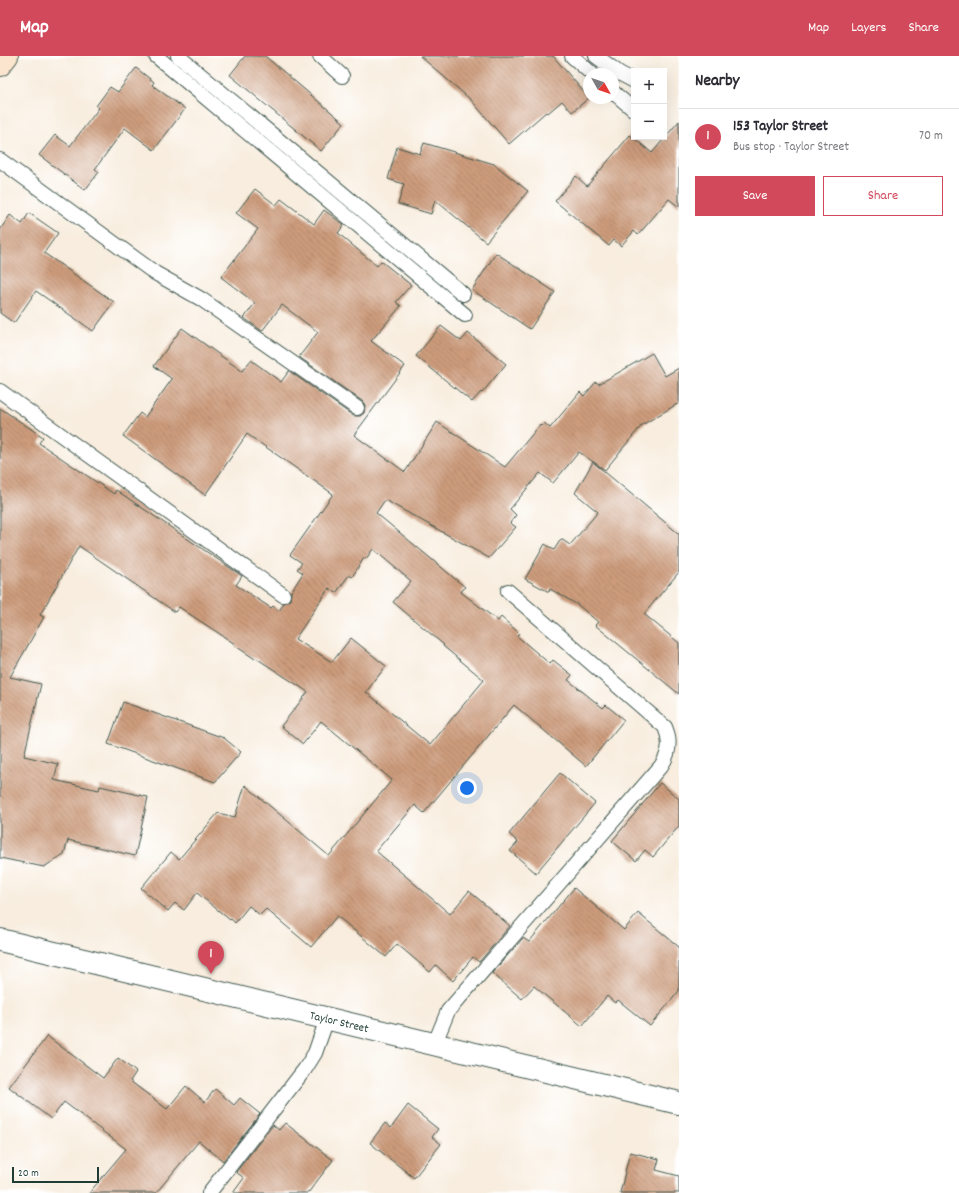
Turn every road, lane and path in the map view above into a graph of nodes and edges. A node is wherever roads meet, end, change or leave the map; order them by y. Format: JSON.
{"nodes":[{"id":1,"x":7,"y":56,"type":"edge"},
{"id":2,"x":156,"y":56,"type":"edge"},
{"id":3,"x":178,"y":56,"type":"edge"},
{"id":4,"x":320,"y":56,"type":"edge"},
{"id":5,"x":572,"y":56,"type":"edge"},
{"id":6,"x":596,"y":56,"type":"edge"},
{"id":7,"x":0,"y":65,"type":"edge"},
{"id":8,"x":585,"y":68,"type":"edge"},
{"id":9,"x":342,"y":76,"type":"dead end"},
{"id":10,"x":631,"y":80,"type":"edge"},
{"id":11,"x":619,"y":97,"type":"edge"},
{"id":12,"x":631,"y":107,"type":"edge"},
{"id":13,"x":0,"y":160,"type":"edge"},
{"id":14,"x":463,"y":294,"type":"dead end"},
{"id":15,"x":465,"y":315,"type":"dead end"},
{"id":16,"x":0,"y":391,"type":"edge"},
{"id":17,"x":357,"y":408,"type":"dead end"},
{"id":18,"x":508,"y":591,"type":"dead end"},
{"id":19,"x":283,"y":595,"type":"dead end"},
{"id":20,"x":0,"y":940,"type":"edge"},
{"id":21,"x":327,"y":1019,"type":"junction"},
{"id":22,"x":434,"y":1045,"type":"junction"},
{"id":23,"x":679,"y":1103,"type":"edge"},
{"id":24,"x":209,"y":1193,"type":"edge"}],
"edges":[{"from":1,"to":7,"type":"main road"},
{"from":2,"to":15,"type":"lane"},
{"from":3,"to":14,"type":"lane"},
{"from":4,"to":9,"type":"lane"},
{"from":5,"to":8,"type":"lane"},
{"from":6,"to":10,"type":"lane"},
{"from":11,"to":12,"type":"lane"},
{"from":13,"to":17,"type":"lane"},
{"from":16,"to":19,"type":"lane"},
{"from":18,"to":22,"type":"lane"},
{"from":20,"to":21,"type":"street","name":"Taylor Street"},
{"from":21,"to":22,"type":"street","name":"Taylor Street"},
{"from":21,"to":24,"type":"lane"},
{"from":22,"to":23,"type":"street","name":"Taylor Street"}]}
